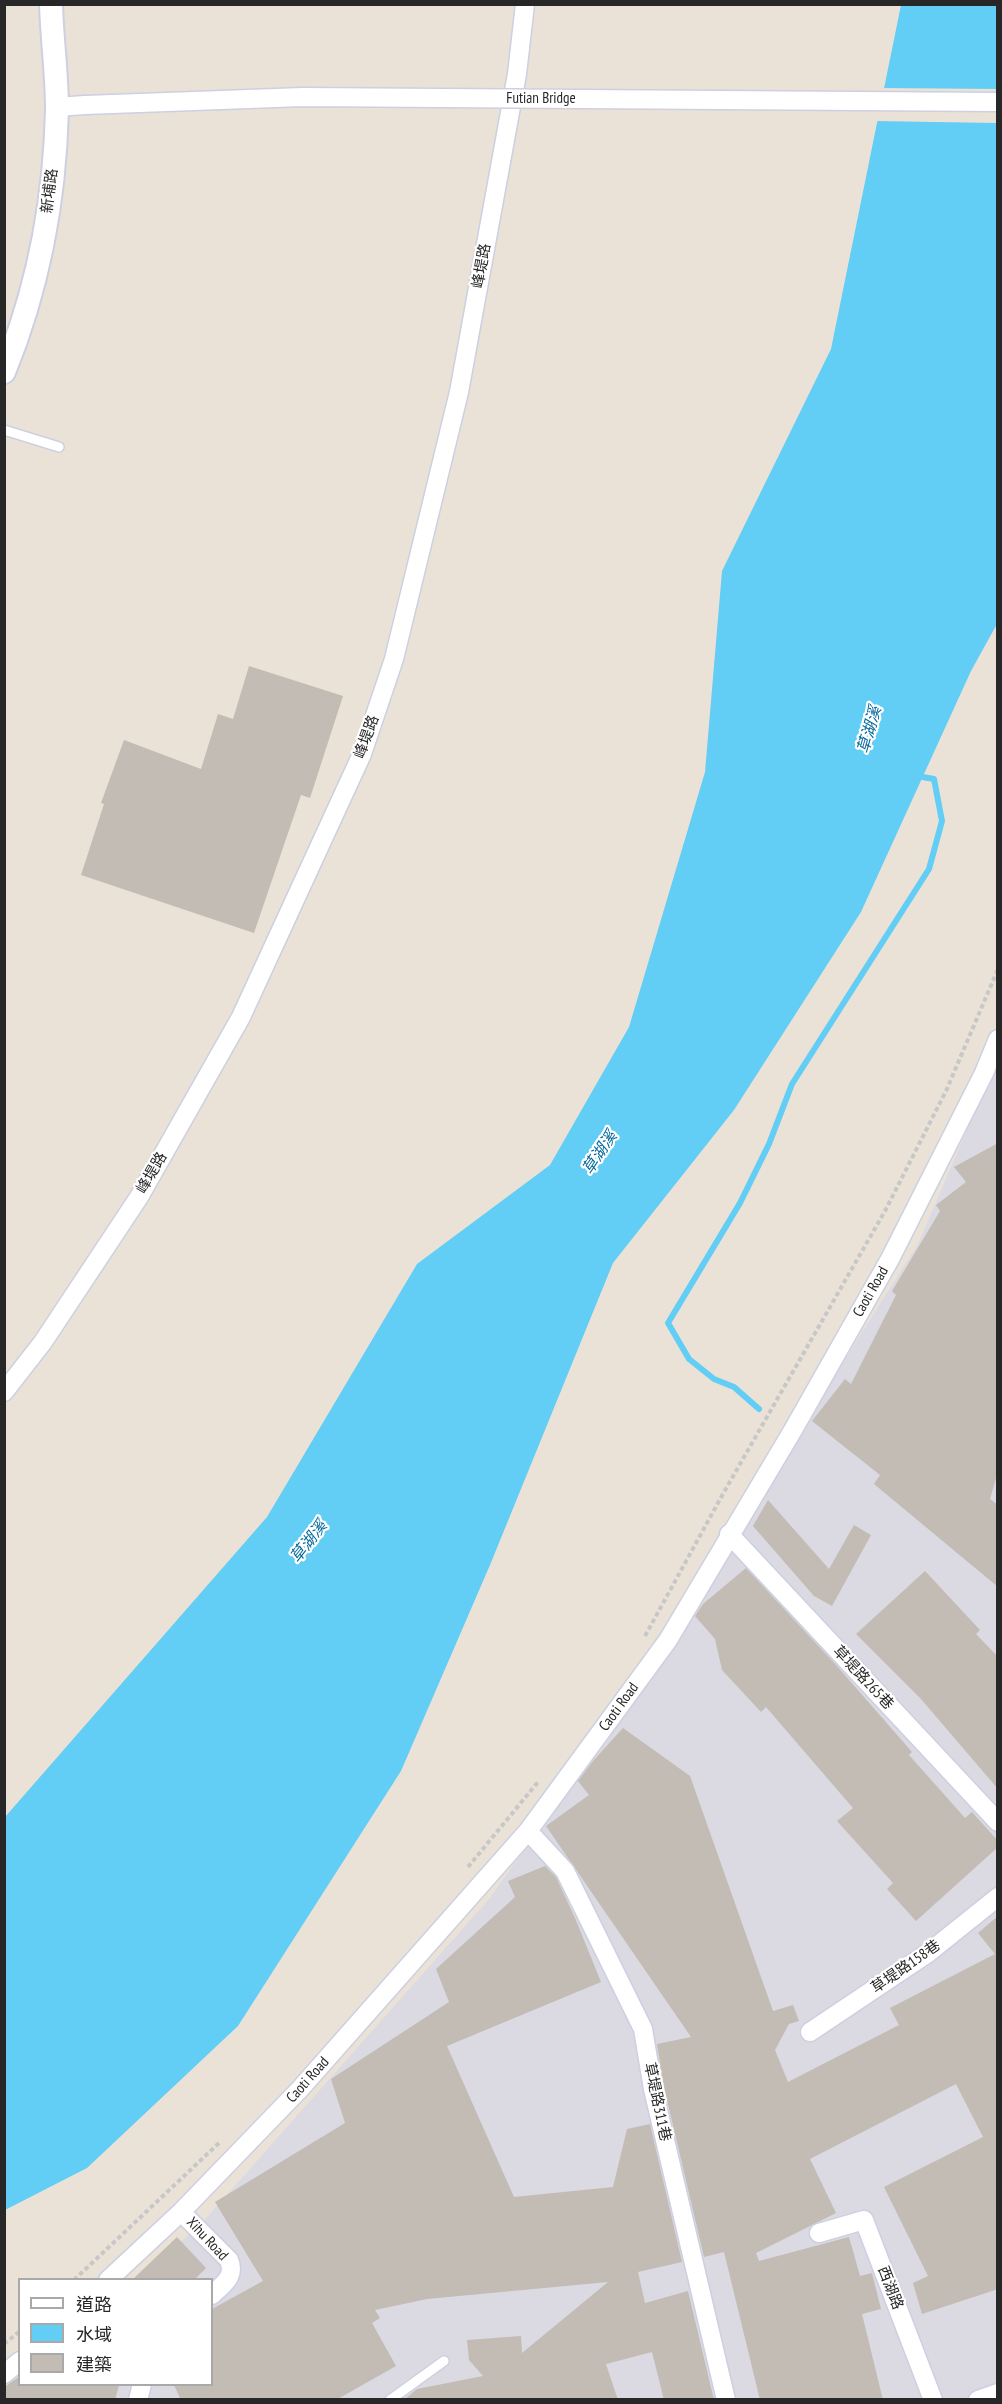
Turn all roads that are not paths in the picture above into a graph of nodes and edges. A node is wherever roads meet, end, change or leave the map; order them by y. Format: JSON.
{"nodes":[{"id":1,"x":51,"y":4,"type":"edge"},
{"id":2,"x":525,"y":4,"type":"edge"},
{"id":3,"x":998,"y":102,"type":"edge"},
{"id":4,"x":57,"y":107,"type":"junction"},
{"id":5,"x":4,"y":372,"type":"edge"},
{"id":6,"x":4,"y":430,"type":"edge"},
{"id":7,"x":59,"y":447,"type":"dead end"},
{"id":8,"x":998,"y":1039,"type":"edge"},
{"id":9,"x":4,"y":1392,"type":"edge"},
{"id":10,"x":729,"y":1534,"type":"junction"},
{"id":11,"x":998,"y":1822,"type":"edge"},
{"id":12,"x":528,"y":1831,"type":"junction"},
{"id":13,"x":998,"y":1897,"type":"edge"},
{"id":14,"x":810,"y":2032,"type":"dead end"},
{"id":15,"x":181,"y":2212,"type":"junction"},
{"id":16,"x":819,"y":2233,"type":"dead end"},
{"id":17,"x":110,"y":2278,"type":"edge"},
{"id":18,"x":213,"y":2294,"type":"edge"},
{"id":19,"x":444,"y":2361,"type":"dead end"},
{"id":20,"x":18,"y":2363,"type":"edge"},
{"id":21,"x":4,"y":2374,"type":"edge"},
{"id":22,"x":998,"y":2393,"type":"edge"},
{"id":23,"x":390,"y":2400,"type":"edge"},
{"id":24,"x":726,"y":2400,"type":"edge"},
{"id":25,"x":933,"y":2400,"type":"edge"},
{"id":26,"x":978,"y":2400,"type":"edge"}],
"edges":[{"from":1,"to":4,"type":"street","name":"新埔路"},
{"from":2,"to":9,"type":"street","name":"峰堤路"},
{"from":3,"to":4,"type":"street","name":"Futian Bridge","bridge":true},
{"from":4,"to":5,"type":"street","name":"新埔路"},
{"from":6,"to":7,"type":"lane"},
{"from":8,"to":10,"type":"street","name":"Caoti Road"},
{"from":10,"to":11,"type":"street","name":"草堤路265巷"},
{"from":10,"to":12,"type":"street","name":"Caoti Road"},
{"from":12,"to":15,"type":"street","name":"Caoti Road"},
{"from":12,"to":24,"type":"street","name":"草堤路311巷"},
{"from":13,"to":14,"type":"street","name":"草堤路158巷"},
{"from":15,"to":17,"type":"street","name":"Caoti Road"},
{"from":15,"to":18,"type":"street","name":"Xihu Road"},
{"from":16,"to":25,"type":"street","name":"西湖路"},
{"from":19,"to":23,"type":"lane"},
{"from":20,"to":21,"type":"street"},
{"from":22,"to":26,"type":"street"}]}
